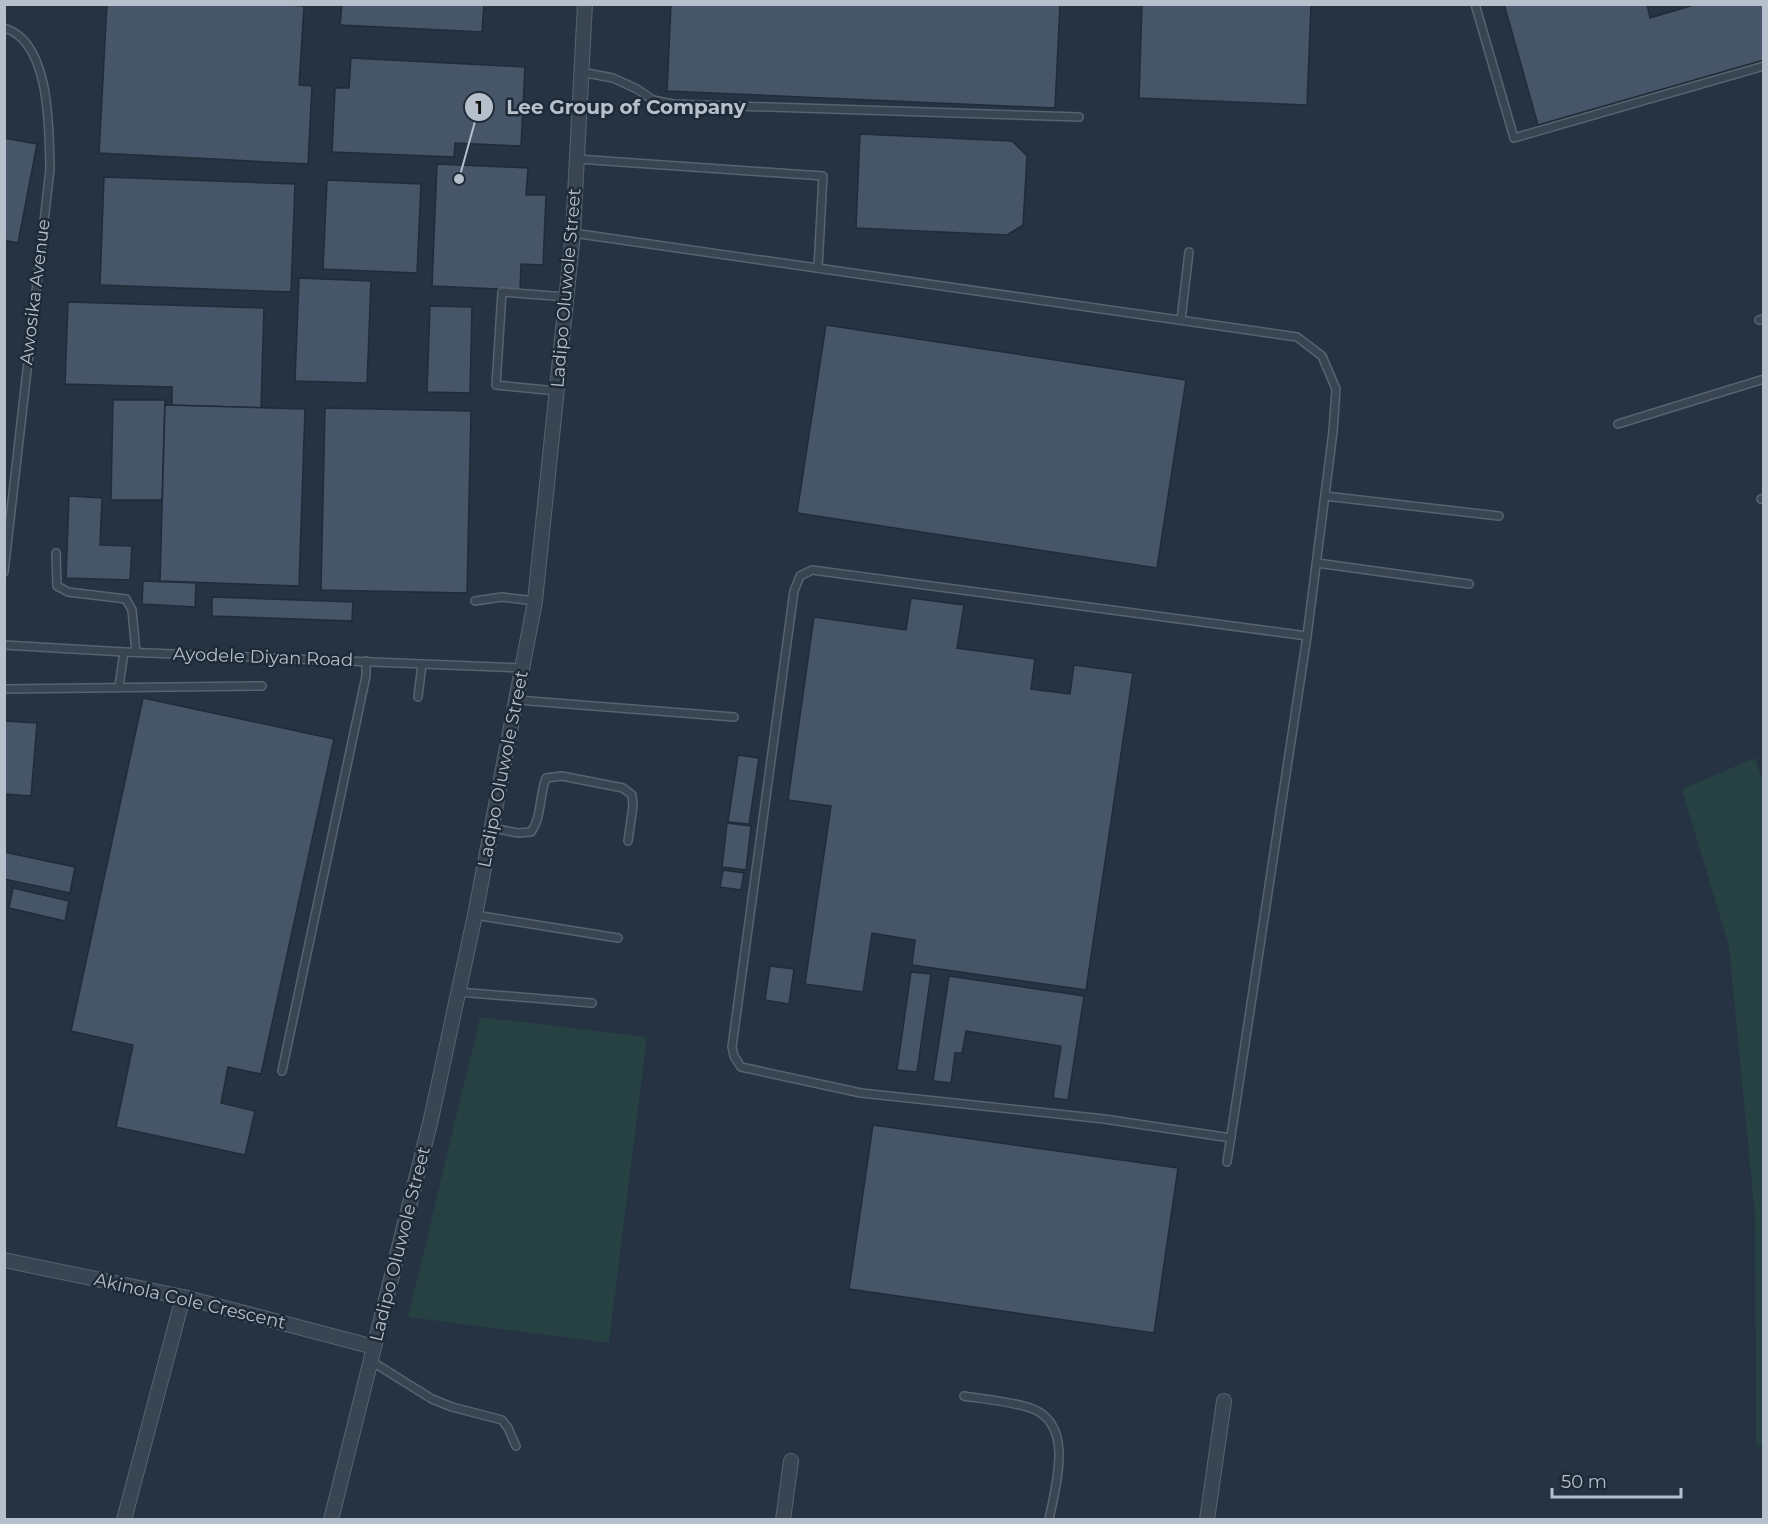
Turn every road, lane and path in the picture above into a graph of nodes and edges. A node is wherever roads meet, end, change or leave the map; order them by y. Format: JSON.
{"nodes":[{"id":1,"x":585,"y":4,"type":"edge"},
{"id":2,"x":1475,"y":4,"type":"edge"},
{"id":3,"x":4,"y":28,"type":"edge"},
{"id":4,"x":1764,"y":66,"type":"edge"},
{"id":5,"x":581,"y":72,"type":"junction"},
{"id":6,"x":1079,"y":117,"type":"dead end"},
{"id":7,"x":577,"y":159,"type":"junction"},
{"id":8,"x":573,"y":233,"type":"junction"},
{"id":9,"x":1189,"y":252,"type":"dead end"},
{"id":10,"x":818,"y":268,"type":"junction"},
{"id":11,"x":567,"y":297,"type":"junction"},
{"id":12,"x":1181,"y":320,"type":"junction"},
{"id":13,"x":1764,"y":378,"type":"edge"},
{"id":14,"x":557,"y":391,"type":"junction"},
{"id":15,"x":1618,"y":424,"type":"dead end"},
{"id":16,"x":1325,"y":496,"type":"junction"},
{"id":17,"x":1499,"y":516,"type":"dead end"},
{"id":18,"x":56,"y":553,"type":"dead end"},
{"id":19,"x":1317,"y":563,"type":"junction"},
{"id":20,"x":4,"y":572,"type":"edge"},
{"id":21,"x":1469,"y":584,"type":"dead end"},
{"id":22,"x":475,"y":601,"type":"dead end"},
{"id":23,"x":534,"y":601,"type":"junction"},
{"id":24,"x":1307,"y":636,"type":"junction"},
{"id":25,"x":4,"y":645,"type":"edge"},
{"id":26,"x":124,"y":652,"type":"junction"},
{"id":27,"x":136,"y":652,"type":"junction"},
{"id":28,"x":366,"y":661,"type":"junction"},
{"id":29,"x":422,"y":664,"type":"junction"},
{"id":30,"x":522,"y":668,"type":"junction"},
{"id":31,"x":119,"y":686,"type":"junction"},
{"id":32,"x":262,"y":686,"type":"dead end"},
{"id":33,"x":4,"y":689,"type":"edge"},
{"id":34,"x":418,"y":697,"type":"dead end"},
{"id":35,"x":517,"y":700,"type":"junction"},
{"id":36,"x":734,"y":717,"type":"dead end"},
{"id":37,"x":492,"y":828,"type":"junction"},
{"id":38,"x":628,"y":841,"type":"dead end"},
{"id":39,"x":475,"y":915,"type":"junction"},
{"id":40,"x":618,"y":938,"type":"dead end"},
{"id":41,"x":458,"y":993,"type":"junction"},
{"id":42,"x":592,"y":1004,"type":"dead end"},
{"id":43,"x":282,"y":1071,"type":"dead end"},
{"id":44,"x":1231,"y":1138,"type":"junction"},
{"id":45,"x":1227,"y":1162,"type":"dead end"},
{"id":46,"x":4,"y":1260,"type":"edge"},
{"id":47,"x":183,"y":1297,"type":"junction"},
{"id":48,"x":372,"y":1354,"type":"junction"},
{"id":49,"x":964,"y":1396,"type":"dead end"},
{"id":50,"x":1224,"y":1401,"type":"dead end"},
{"id":51,"x":516,"y":1446,"type":"dead end"},
{"id":52,"x":791,"y":1461,"type":"dead end"},
{"id":53,"x":124,"y":1520,"type":"edge"},
{"id":54,"x":331,"y":1520,"type":"edge"},
{"id":55,"x":783,"y":1520,"type":"edge"},
{"id":56,"x":1049,"y":1520,"type":"edge"},
{"id":57,"x":1207,"y":1520,"type":"edge"}],
"edges":[{"from":1,"to":5,"type":"street","name":"Ladipo Oluwole Street"},
{"from":2,"to":4,"type":"lane"},
{"from":3,"to":20,"type":"lane","name":"Awosika Avenue"},
{"from":5,"to":6,"type":"lane"},
{"from":5,"to":7,"type":"street","name":"Ladipo Oluwole Street"},
{"from":7,"to":8,"type":"street","name":"Ladipo Oluwole Street"},
{"from":7,"to":10,"type":"lane"},
{"from":8,"to":10,"type":"lane"},
{"from":8,"to":11,"type":"street","name":"Ladipo Oluwole Street"},
{"from":9,"to":12,"type":"lane"},
{"from":10,"to":12,"type":"lane"},
{"from":11,"to":14,"type":"street","name":"Ladipo Oluwole Street"},
{"from":11,"to":14,"type":"lane"},
{"from":12,"to":16,"type":"lane"},
{"from":13,"to":15,"type":"lane"},
{"from":14,"to":23,"type":"street","name":"Ladipo Oluwole Street"},
{"from":16,"to":17,"type":"lane"},
{"from":16,"to":19,"type":"lane"},
{"from":18,"to":27,"type":"lane"},
{"from":19,"to":21,"type":"lane"},
{"from":19,"to":24,"type":"lane"},
{"from":22,"to":23,"type":"lane"},
{"from":23,"to":30,"type":"street","name":"Ladipo Oluwole Street"},
{"from":24,"to":44,"type":"lane"},
{"from":24,"to":44,"type":"lane"},
{"from":25,"to":26,"type":"lane","name":"Ayodele Diyan Road"},
{"from":26,"to":27,"type":"lane","name":"Ayodele Diyan Road"},
{"from":26,"to":31,"type":"lane"},
{"from":27,"to":28,"type":"lane","name":"Ayodele Diyan Road"},
{"from":28,"to":29,"type":"lane","name":"Ayodele Diyan Road"},
{"from":28,"to":43,"type":"lane"},
{"from":29,"to":30,"type":"lane","name":"Ayodele Diyan Road"},
{"from":29,"to":34,"type":"lane"},
{"from":30,"to":35,"type":"street","name":"Ladipo Oluwole Street"},
{"from":31,"to":32,"type":"lane"},
{"from":31,"to":33,"type":"lane"},
{"from":35,"to":36,"type":"lane"},
{"from":35,"to":37,"type":"street","name":"Ladipo Oluwole Street"},
{"from":37,"to":38,"type":"lane"},
{"from":37,"to":39,"type":"street","name":"Ladipo Oluwole Street"},
{"from":39,"to":40,"type":"lane"},
{"from":39,"to":41,"type":"street","name":"Ladipo Oluwole Street"},
{"from":41,"to":42,"type":"lane"},
{"from":41,"to":48,"type":"street","name":"Ladipo Oluwole Street"},
{"from":44,"to":45,"type":"lane"},
{"from":46,"to":47,"type":"street","name":"Akinola Cole Crescent"},
{"from":47,"to":48,"type":"street","name":"Akinola Cole Crescent"},
{"from":47,"to":53,"type":"street"},
{"from":48,"to":51,"type":"lane"},
{"from":48,"to":54,"type":"street","name":"Ladipo Oluwole Street"},
{"from":49,"to":56,"type":"lane"},
{"from":50,"to":57,"type":"street"},
{"from":52,"to":55,"type":"street"}]}
